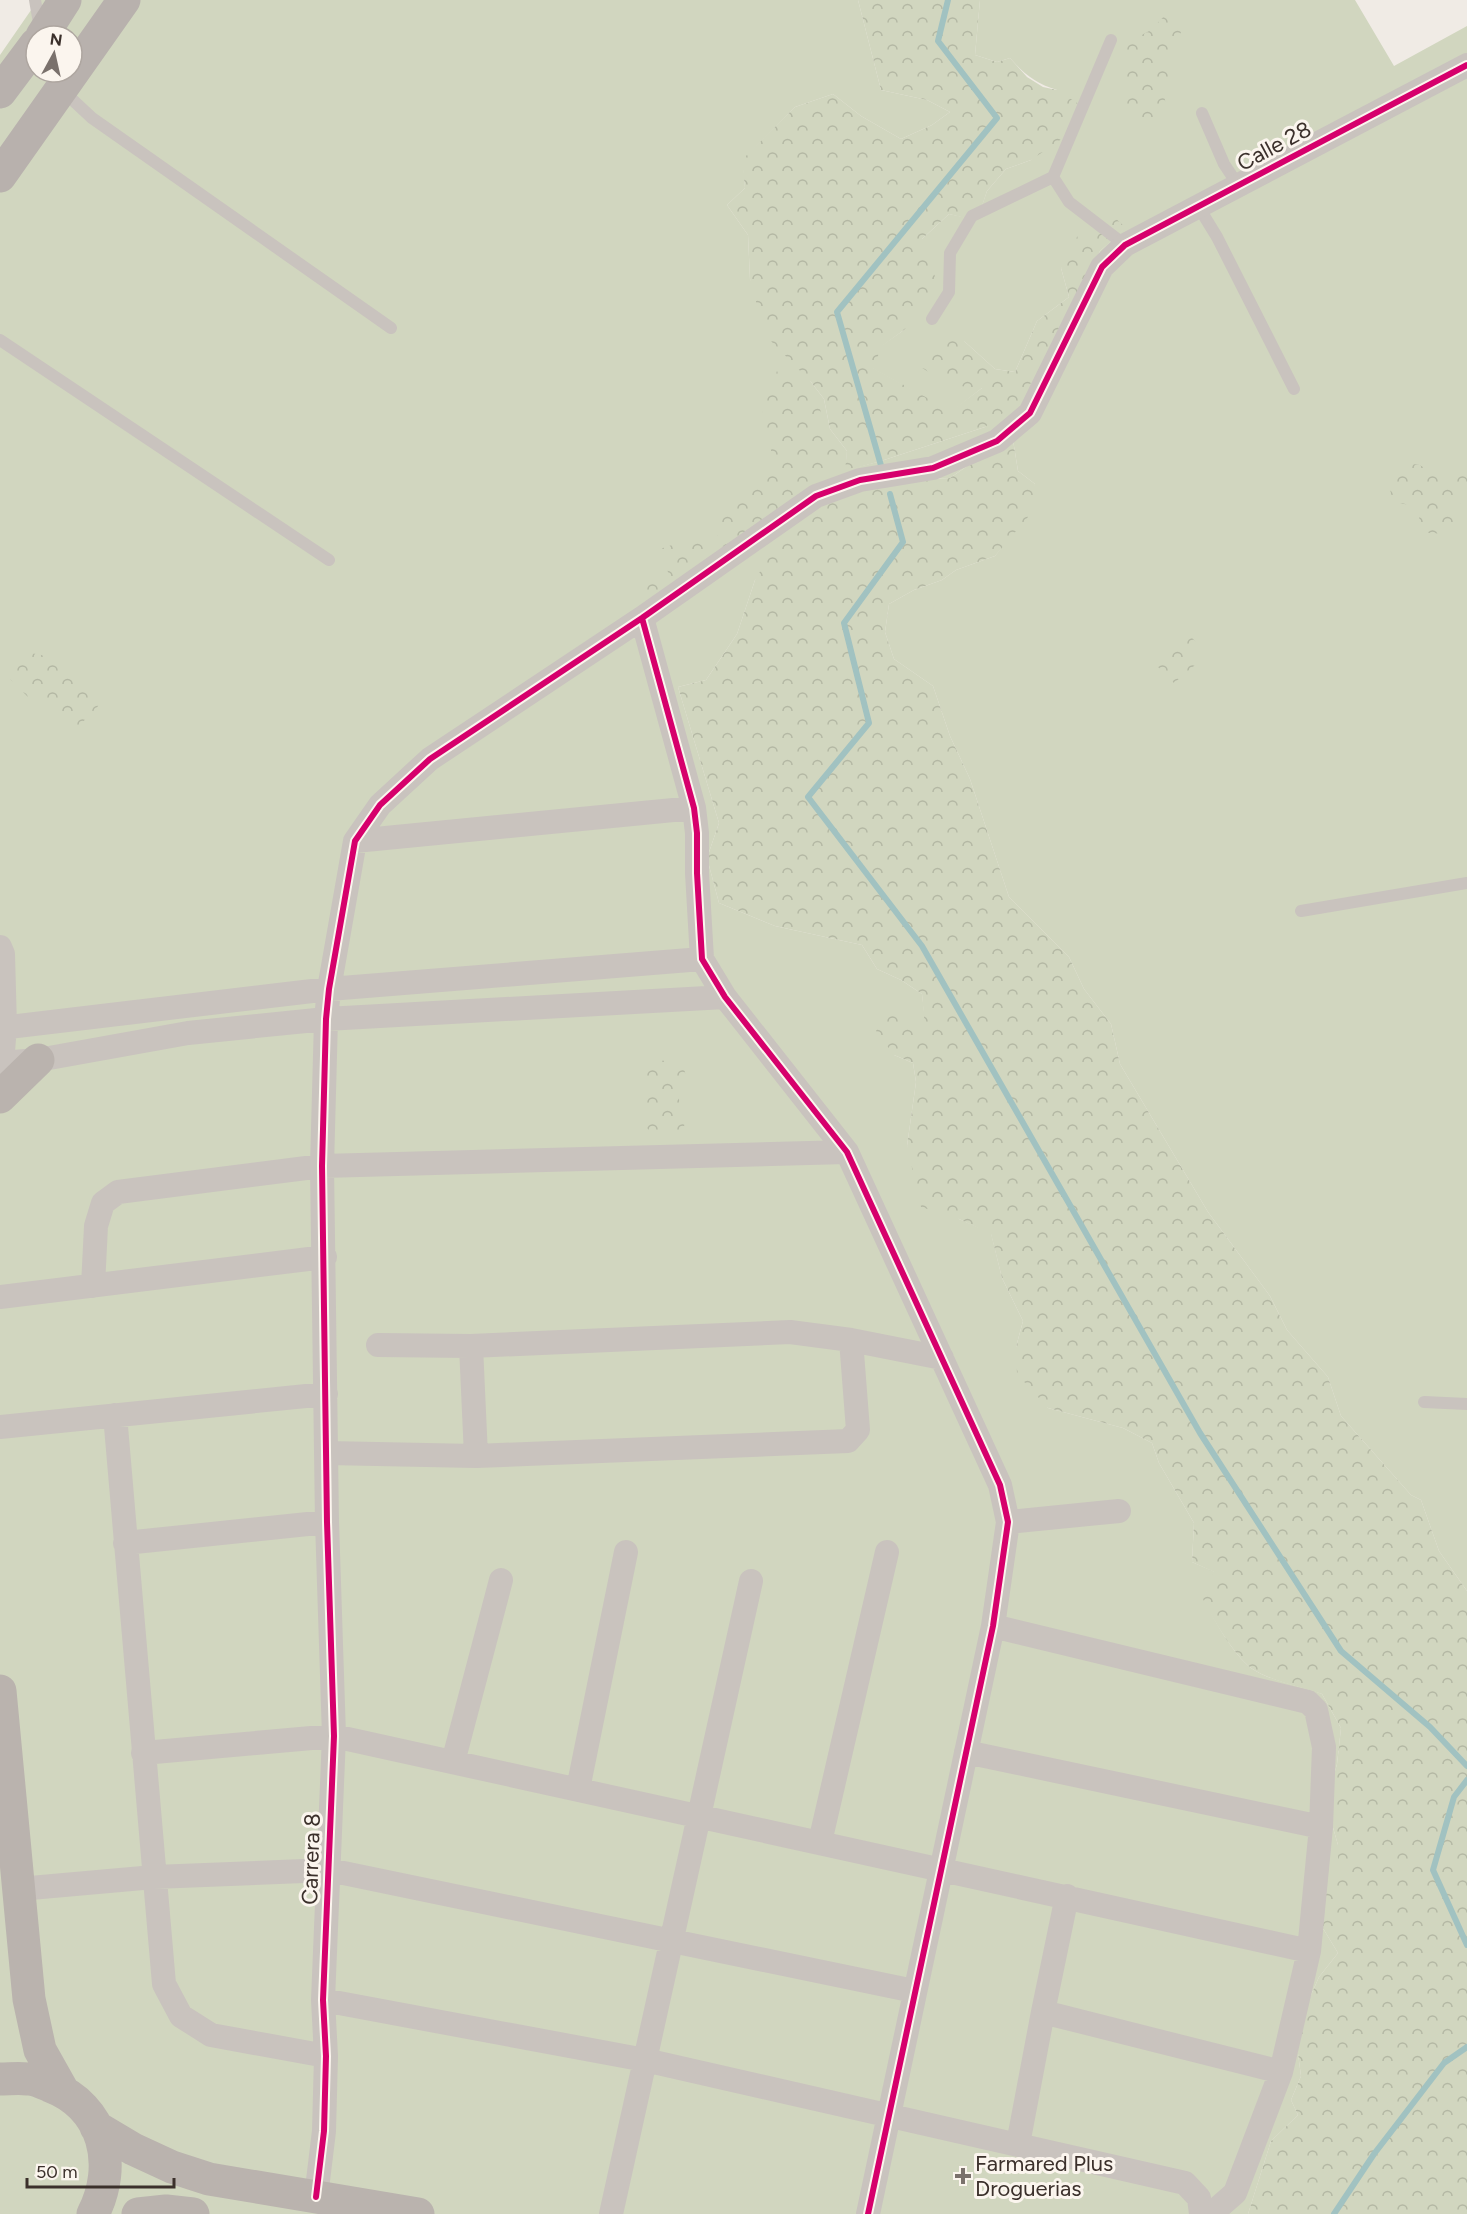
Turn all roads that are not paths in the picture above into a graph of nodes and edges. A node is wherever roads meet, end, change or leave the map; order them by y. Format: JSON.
{"nodes":[{"id":1,"x":35,"y":0,"type":"edge"},
{"id":2,"x":65,"y":0,"type":"edge"},
{"id":3,"x":124,"y":0,"type":"edge"},
{"id":4,"x":40,"y":24,"type":"edge"},
{"id":5,"x":50,"y":24,"type":"edge"},
{"id":6,"x":1111,"y":40,"type":"dead end"},
{"id":7,"x":1467,"y":64,"type":"edge"},
{"id":8,"x":62,"y":90,"type":"junction"},
{"id":9,"x":1202,"y":113,"type":"dead end"},
{"id":10,"x":0,"y":177,"type":"edge"},
{"id":11,"x":1053,"y":177,"type":"junction"},
{"id":12,"x":1238,"y":185,"type":"junction"},
{"id":13,"x":1198,"y":206,"type":"junction"},
{"id":14,"x":1125,"y":245,"type":"junction"},
{"id":15,"x":932,"y":319,"type":"dead end"},
{"id":16,"x":392,"y":328,"type":"dead end"},
{"id":17,"x":0,"y":340,"type":"edge"},
{"id":18,"x":1294,"y":389,"type":"dead end"},
{"id":19,"x":329,"y":561,"type":"dead end"},
{"id":20,"x":642,"y":618,"type":"junction"},
{"id":21,"x":694,"y":808,"type":"junction"},
{"id":22,"x":355,"y":841,"type":"junction"},
{"id":23,"x":1467,"y":884,"type":"edge"},
{"id":24,"x":1301,"y":911,"type":"dead end"},
{"id":25,"x":0,"y":948,"type":"edge"},
{"id":26,"x":702,"y":959,"type":"junction"},
{"id":27,"x":329,"y":989,"type":"junction"},
{"id":28,"x":724,"y":997,"type":"junction"},
{"id":29,"x":326,"y":1019,"type":"junction"},
{"id":30,"x":3,"y":1028,"type":"edge"},
{"id":31,"x":38,"y":1060,"type":"junction"},
{"id":32,"x":1,"y":1063,"type":"edge"},
{"id":33,"x":0,"y":1097,"type":"edge"},
{"id":34,"x":847,"y":1152,"type":"junction"},
{"id":35,"x":322,"y":1166,"type":"junction"},
{"id":36,"x":325,"y":1257,"type":"junction"},
{"id":37,"x":93,"y":1286,"type":"junction"},
{"id":38,"x":0,"y":1297,"type":"edge"},
{"id":39,"x":851,"y":1340,"type":"junction"},
{"id":40,"x":378,"y":1345,"type":"dead end"},
{"id":41,"x":471,"y":1346,"type":"junction"},
{"id":42,"x":942,"y":1358,"type":"junction"},
{"id":43,"x":326,"y":1394,"type":"junction"},
{"id":44,"x":1424,"y":1402,"type":"dead end"},
{"id":45,"x":1467,"y":1404,"type":"edge"},
{"id":46,"x":115,"y":1415,"type":"junction"},
{"id":47,"x":0,"y":1427,"type":"edge"},
{"id":48,"x":327,"y":1453,"type":"junction"},
{"id":49,"x":476,"y":1456,"type":"junction"},
{"id":50,"x":1119,"y":1511,"type":"dead end"},
{"id":51,"x":327,"y":1522,"type":"junction"},
{"id":52,"x":1008,"y":1522,"type":"junction"},
{"id":53,"x":125,"y":1543,"type":"junction"},
{"id":54,"x":626,"y":1552,"type":"dead end"},
{"id":55,"x":887,"y":1552,"type":"dead end"},
{"id":56,"x":501,"y":1580,"type":"dead end"},
{"id":57,"x":750,"y":1581,"type":"dead end"},
{"id":58,"x":993,"y":1626,"type":"junction"},
{"id":59,"x":0,"y":1691,"type":"edge"},
{"id":60,"x":334,"y":1736,"type":"junction"},
{"id":61,"x":966,"y":1752,"type":"junction"},
{"id":62,"x":143,"y":1753,"type":"junction"},
{"id":63,"x":453,"y":1762,"type":"junction"},
{"id":64,"x":578,"y":1789,"type":"junction"},
{"id":65,"x":699,"y":1816,"type":"junction"},
{"id":66,"x":1321,"y":1827,"type":"junction"},
{"id":67,"x":820,"y":1842,"type":"junction"},
{"id":68,"x":941,"y":1869,"type":"junction"},
{"id":69,"x":329,"y":1870,"type":"junction"},
{"id":70,"x":154,"y":1877,"type":"junction"},
{"id":71,"x":19,"y":1889,"type":"junction"},
{"id":72,"x":1068,"y":1896,"type":"junction"},
{"id":73,"x":672,"y":1941,"type":"junction"},
{"id":74,"x":1309,"y":1952,"type":"junction"},
{"id":75,"x":914,"y":1991,"type":"junction"},
{"id":76,"x":323,"y":2000,"type":"junction"},
{"id":77,"x":1043,"y":2012,"type":"junction"},
{"id":78,"x":326,"y":2056,"type":"junction"},
{"id":79,"x":645,"y":2060,"type":"junction"},
{"id":80,"x":1281,"y":2072,"type":"junction"},
{"id":81,"x":0,"y":2079,"type":"edge"},
{"id":82,"x":63,"y":2091,"type":"junction"},
{"id":83,"x":887,"y":2116,"type":"junction"},
{"id":84,"x":96,"y":2127,"type":"junction"},
{"id":85,"x":1018,"y":2144,"type":"junction"},
{"id":86,"x":316,"y":2197,"type":"junction"},
{"id":87,"x":93,"y":2214,"type":"edge"},
{"id":88,"x":138,"y":2214,"type":"edge"},
{"id":89,"x":193,"y":2214,"type":"edge"},
{"id":90,"x":418,"y":2214,"type":"edge"},
{"id":91,"x":611,"y":2214,"type":"edge"},
{"id":92,"x":868,"y":2214,"type":"edge"},
{"id":93,"x":1201,"y":2214,"type":"edge"},
{"id":94,"x":1211,"y":2214,"type":"edge"}],
"edges":[{"from":1,"to":4,"type":"lane"},
{"from":2,"to":5,"type":"main road"},
{"from":3,"to":8,"type":"main road"},
{"from":6,"to":11,"type":"lane"},
{"from":7,"to":12,"type":"street","name":"Calle 28"},
{"from":8,"to":10,"type":"main road"},
{"from":8,"to":16,"type":"lane"},
{"from":9,"to":12,"type":"lane"},
{"from":11,"to":14,"type":"lane"},
{"from":11,"to":15,"type":"lane"},
{"from":12,"to":13,"type":"street","name":"Calle 28"},
{"from":13,"to":14,"type":"street","name":"Calle 28"},
{"from":13,"to":18,"type":"lane"},
{"from":14,"to":20,"type":"street","name":"Calle 28"},
{"from":17,"to":19,"type":"lane"},
{"from":20,"to":21,"type":"street"},
{"from":20,"to":22,"type":"street"},
{"from":21,"to":22,"type":"street"},
{"from":21,"to":26,"type":"street"},
{"from":22,"to":27,"type":"street","name":"Carrera 8"},
{"from":23,"to":24,"type":"lane"},
{"from":25,"to":30,"type":"street"},
{"from":26,"to":27,"type":"street"},
{"from":26,"to":28,"type":"street"},
{"from":27,"to":29,"type":"street","name":"Carrera 8"},
{"from":27,"to":30,"type":"street"},
{"from":28,"to":29,"type":"street"},
{"from":28,"to":34,"type":"street"},
{"from":29,"to":31,"type":"street"},
{"from":29,"to":35,"type":"street","name":"Carrera 8"},
{"from":30,"to":32,"type":"street"},
{"from":31,"to":32,"type":"street"},
{"from":31,"to":33,"type":"main road"},
{"from":34,"to":35,"type":"street"},
{"from":34,"to":42,"type":"street"},
{"from":35,"to":36,"type":"street","name":"Carrera 8"},
{"from":35,"to":37,"type":"street"},
{"from":36,"to":37,"type":"street"},
{"from":36,"to":43,"type":"street","name":"Carrera 8"},
{"from":37,"to":38,"type":"street"},
{"from":39,"to":41,"type":"street"},
{"from":39,"to":42,"type":"street"},
{"from":39,"to":49,"type":"street"},
{"from":40,"to":41,"type":"street"},
{"from":41,"to":49,"type":"street"},
{"from":42,"to":52,"type":"street"},
{"from":43,"to":46,"type":"street"},
{"from":43,"to":48,"type":"street","name":"Carrera 8"},
{"from":44,"to":45,"type":"lane"},
{"from":46,"to":47,"type":"street"},
{"from":46,"to":53,"type":"street"},
{"from":48,"to":49,"type":"street"},
{"from":48,"to":51,"type":"street","name":"Carrera 8"},
{"from":50,"to":52,"type":"street"},
{"from":51,"to":53,"type":"street"},
{"from":51,"to":60,"type":"street","name":"Carrera 8"},
{"from":52,"to":58,"type":"street"},
{"from":53,"to":62,"type":"street"},
{"from":54,"to":64,"type":"street"},
{"from":55,"to":67,"type":"street"},
{"from":56,"to":63,"type":"street"},
{"from":57,"to":65,"type":"street"},
{"from":58,"to":61,"type":"street"},
{"from":58,"to":66,"type":"street"},
{"from":59,"to":71,"type":"main road"},
{"from":60,"to":62,"type":"street"},
{"from":60,"to":63,"type":"street"},
{"from":60,"to":69,"type":"street","name":"Carrera 8"},
{"from":61,"to":66,"type":"street"},
{"from":61,"to":68,"type":"street"},
{"from":62,"to":70,"type":"street"},
{"from":63,"to":64,"type":"street"},
{"from":64,"to":65,"type":"street"},
{"from":65,"to":67,"type":"street"},
{"from":65,"to":73,"type":"street"},
{"from":66,"to":74,"type":"street"},
{"from":67,"to":68,"type":"street"},
{"from":68,"to":72,"type":"street"},
{"from":68,"to":75,"type":"street"},
{"from":69,"to":70,"type":"street"},
{"from":69,"to":73,"type":"street"},
{"from":69,"to":76,"type":"street","name":"Carrera 8"},
{"from":70,"to":71,"type":"street"},
{"from":70,"to":78,"type":"street"},
{"from":71,"to":82,"type":"main road"},
{"from":72,"to":74,"type":"street"},
{"from":72,"to":77,"type":"street"},
{"from":73,"to":75,"type":"street"},
{"from":73,"to":79,"type":"street"},
{"from":74,"to":80,"type":"street"},
{"from":75,"to":83,"type":"street"},
{"from":76,"to":78,"type":"street","name":"Carrera 8"},
{"from":76,"to":79,"type":"street"},
{"from":77,"to":80,"type":"street"},
{"from":77,"to":85,"type":"street"},
{"from":78,"to":86,"type":"street","name":"Carrera 8"},
{"from":79,"to":83,"type":"street"},
{"from":79,"to":91,"type":"street"},
{"from":80,"to":94,"type":"street"},
{"from":81,"to":82,"type":"main road"},
{"from":82,"to":84,"type":"main road"},
{"from":83,"to":85,"type":"street"},
{"from":83,"to":92,"type":"street"},
{"from":84,"to":86,"type":"main road"},
{"from":84,"to":87,"type":"main road"},
{"from":85,"to":93,"type":"street"},
{"from":86,"to":90,"type":"main road"},
{"from":88,"to":89,"type":"main road"}]}
